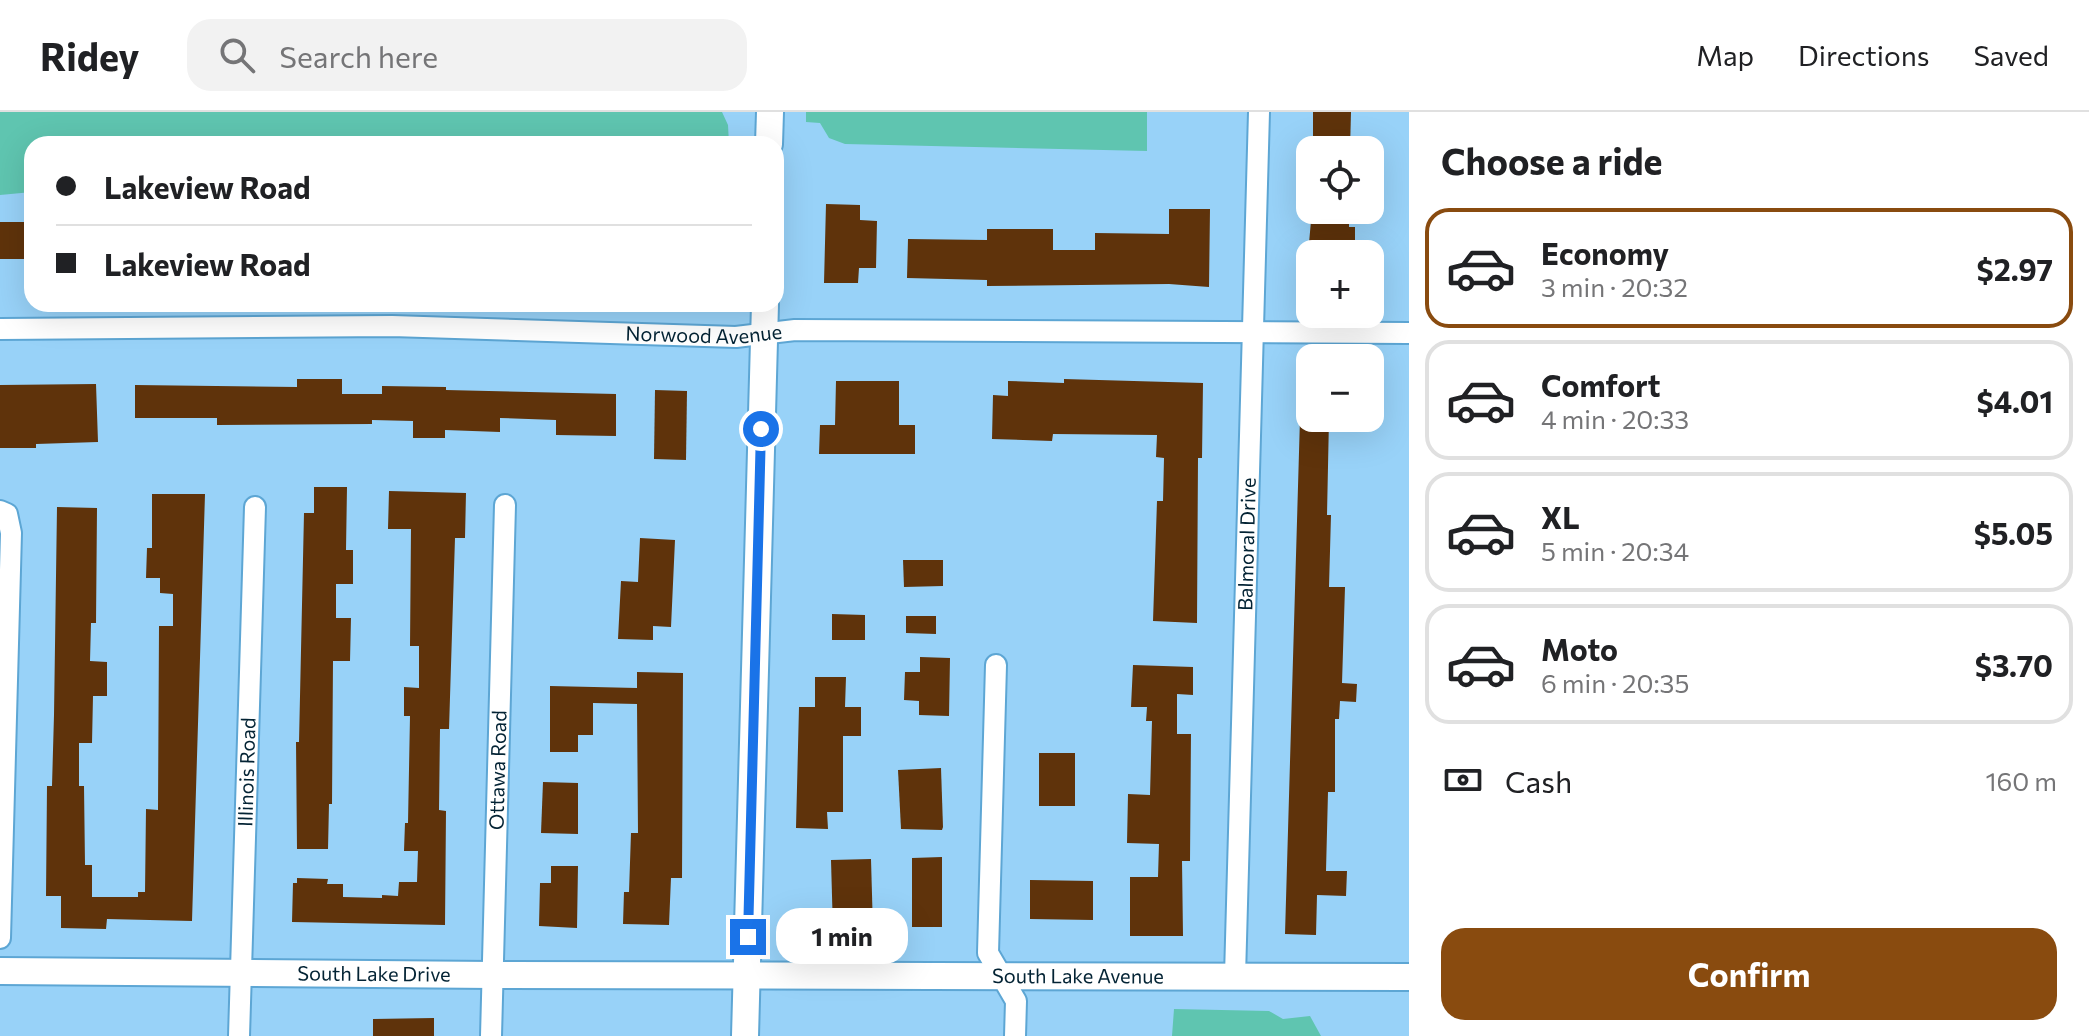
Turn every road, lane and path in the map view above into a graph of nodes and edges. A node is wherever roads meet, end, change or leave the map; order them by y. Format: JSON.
{"nodes":[{"id":1,"x":770,"y":112,"type":"edge"},
{"id":2,"x":1259,"y":112,"type":"edge"},
{"id":3,"x":769,"y":136,"type":"edge"},
{"id":4,"x":765,"y":312,"type":"edge"},
{"id":5,"x":0,"y":329,"type":"edge"},
{"id":6,"x":764,"y":333,"type":"junction"},
{"id":7,"x":1254,"y":333,"type":"junction"},
{"id":8,"x":1409,"y":333,"type":"edge"},
{"id":9,"x":505,"y":505,"type":"dead end"},
{"id":10,"x":255,"y":507,"type":"dead end"},
{"id":11,"x":4,"y":512,"type":"edge"},
{"id":12,"x":996,"y":665,"type":"dead end"},
{"id":13,"x":0,"y":938,"type":"edge"},
{"id":14,"x":0,"y":971,"type":"edge"},
{"id":15,"x":240,"y":973,"type":"junction"},
{"id":16,"x":493,"y":975,"type":"junction"},
{"id":17,"x":747,"y":975,"type":"junction"},
{"id":18,"x":1002,"y":976,"type":"junction"},
{"id":19,"x":1235,"y":976,"type":"junction"},
{"id":20,"x":1409,"y":977,"type":"edge"},
{"id":21,"x":239,"y":1036,"type":"edge"},
{"id":22,"x":491,"y":1036,"type":"edge"},
{"id":23,"x":745,"y":1036,"type":"edge"},
{"id":24,"x":1015,"y":1036,"type":"edge"}],
"edges":[{"from":1,"to":3,"type":"street"},
{"from":2,"to":7,"type":"street","name":"Balmoral Drive"},
{"from":4,"to":6,"type":"street"},
{"from":5,"to":6,"type":"street","name":"Norwood Avenue"},
{"from":6,"to":7,"type":"street","name":"Norwood Avenue"},
{"from":6,"to":17,"type":"street"},
{"from":7,"to":8,"type":"street","name":"Norwood Avenue"},
{"from":7,"to":19,"type":"street","name":"Balmoral Drive"},
{"from":9,"to":16,"type":"street","name":"Ottawa Road"},
{"from":10,"to":15,"type":"street","name":"Illinois Road"},
{"from":11,"to":13,"type":"street"},
{"from":12,"to":18,"type":"street"},
{"from":14,"to":15,"type":"street","name":"South Lake Drive"},
{"from":15,"to":16,"type":"street","name":"South Lake Drive"},
{"from":15,"to":21,"type":"street","name":"Illinois Road"},
{"from":16,"to":17,"type":"street","name":"South Lake Drive"},
{"from":16,"to":22,"type":"street","name":"Ottawa Road"},
{"from":17,"to":18,"type":"street","name":"South Lake Avenue"},
{"from":17,"to":23,"type":"street"},
{"from":18,"to":19,"type":"street","name":"South Lake Avenue"},
{"from":18,"to":24,"type":"street"},
{"from":19,"to":20,"type":"street","name":"South Lake Avenue"}]}
